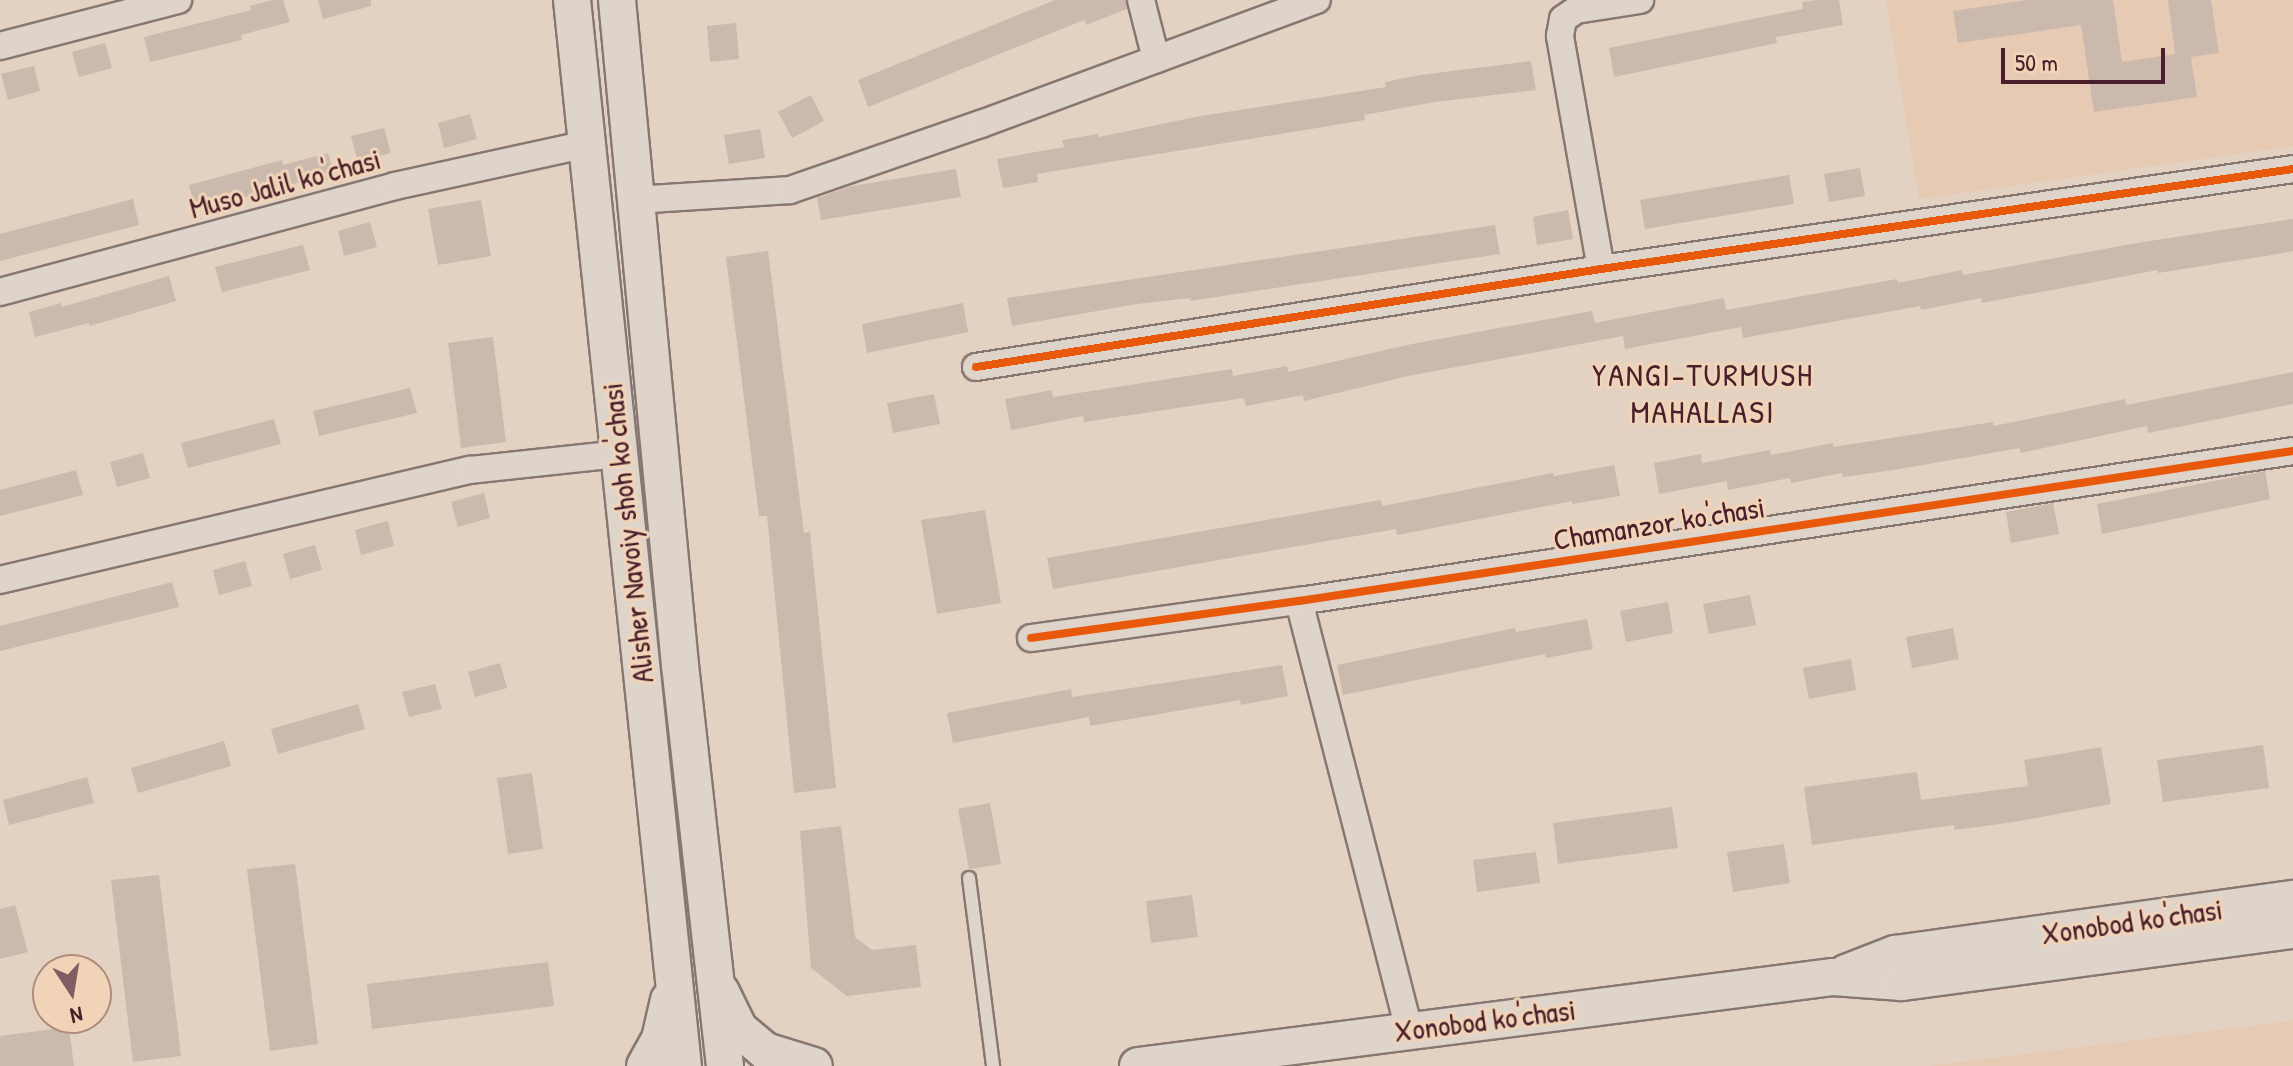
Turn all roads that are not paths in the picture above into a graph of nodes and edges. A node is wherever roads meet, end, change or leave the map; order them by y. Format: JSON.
{"nodes":[{"id":1,"x":178,"y":0,"type":"edge"},
{"id":2,"x":572,"y":0,"type":"edge"},
{"id":3,"x":617,"y":0,"type":"edge"},
{"id":4,"x":1141,"y":0,"type":"edge"},
{"id":5,"x":1317,"y":0,"type":"edge"},
{"id":6,"x":1640,"y":0,"type":"edge"},
{"id":7,"x":0,"y":46,"type":"edge"},
{"id":8,"x":1156,"y":59,"type":"junction"},
{"id":9,"x":588,"y":144,"type":"junction"},
{"id":10,"x":2293,"y":169,"type":"edge"},
{"id":11,"x":636,"y":200,"type":"junction"},
{"id":12,"x":1601,"y":269,"type":"junction"},
{"id":13,"x":0,"y":292,"type":"edge"},
{"id":14,"x":976,"y":367,"type":"dead end"},
{"id":15,"x":2293,"y":451,"type":"edge"},
{"id":16,"x":619,"y":454,"type":"junction"},
{"id":17,"x":0,"y":580,"type":"edge"},
{"id":18,"x":1299,"y":601,"type":"junction"},
{"id":19,"x":1031,"y":638,"type":"dead end"},
{"id":20,"x":969,"y":878,"type":"dead end"},
{"id":21,"x":2293,"y":899,"type":"edge"},
{"id":22,"x":2293,"y":930,"type":"edge"},
{"id":23,"x":714,"y":977,"type":"junction"},
{"id":24,"x":1833,"y":977,"type":"junction"},
{"id":25,"x":674,"y":979,"type":"junction"},
{"id":26,"x":1409,"y":1030,"type":"junction"},
{"id":27,"x":645,"y":1066,"type":"edge"},
{"id":28,"x":683,"y":1066,"type":"edge"},
{"id":29,"x":725,"y":1066,"type":"edge"},
{"id":30,"x":814,"y":1066,"type":"edge"},
{"id":31,"x":993,"y":1066,"type":"edge"},
{"id":32,"x":1138,"y":1066,"type":"edge"}],
"edges":[{"from":1,"to":7,"type":"street"},
{"from":2,"to":9,"type":"main road","name":"Alisher Navoiy shoh ko'chasi"},
{"from":3,"to":11,"type":"main road","name":"Alisher Navoiy shoh ko'chasi"},
{"from":4,"to":8,"type":"street"},
{"from":5,"to":8,"type":"street"},
{"from":6,"to":12,"type":"street"},
{"from":8,"to":11,"type":"street"},
{"from":9,"to":13,"type":"street","name":"Muso Jalil ko'chasi"},
{"from":9,"to":16,"type":"main road","name":"Alisher Navoiy shoh ko'chasi"},
{"from":10,"to":12,"type":"street"},
{"from":11,"to":23,"type":"main road","name":"Alisher Navoiy shoh ko'chasi"},
{"from":12,"to":14,"type":"street"},
{"from":15,"to":18,"type":"street","name":"Chamanzor ko'chasi"},
{"from":16,"to":17,"type":"street"},
{"from":16,"to":25,"type":"main road","name":"Alisher Navoiy shoh ko'chasi"},
{"from":18,"to":19,"type":"street","name":"Chamanzor ko'chasi"},
{"from":18,"to":26,"type":"street"},
{"from":20,"to":31,"type":"lane"},
{"from":21,"to":24,"type":"main road","name":"Xonobod ko'chasi"},
{"from":22,"to":24,"type":"main road","name":"Xonobod ko'chasi"},
{"from":23,"to":29,"type":"main road","name":"Alisher Navoiy shoh ko'chasi"},
{"from":23,"to":30,"type":"main road"},
{"from":24,"to":26,"type":"main road","name":"Xonobod ko'chasi"},
{"from":25,"to":27,"type":"main road"},
{"from":25,"to":28,"type":"main road","name":"Alisher Navoiy shoh ko'chasi"},
{"from":26,"to":32,"type":"main road","name":"Xonobod ko'chasi"}]}
